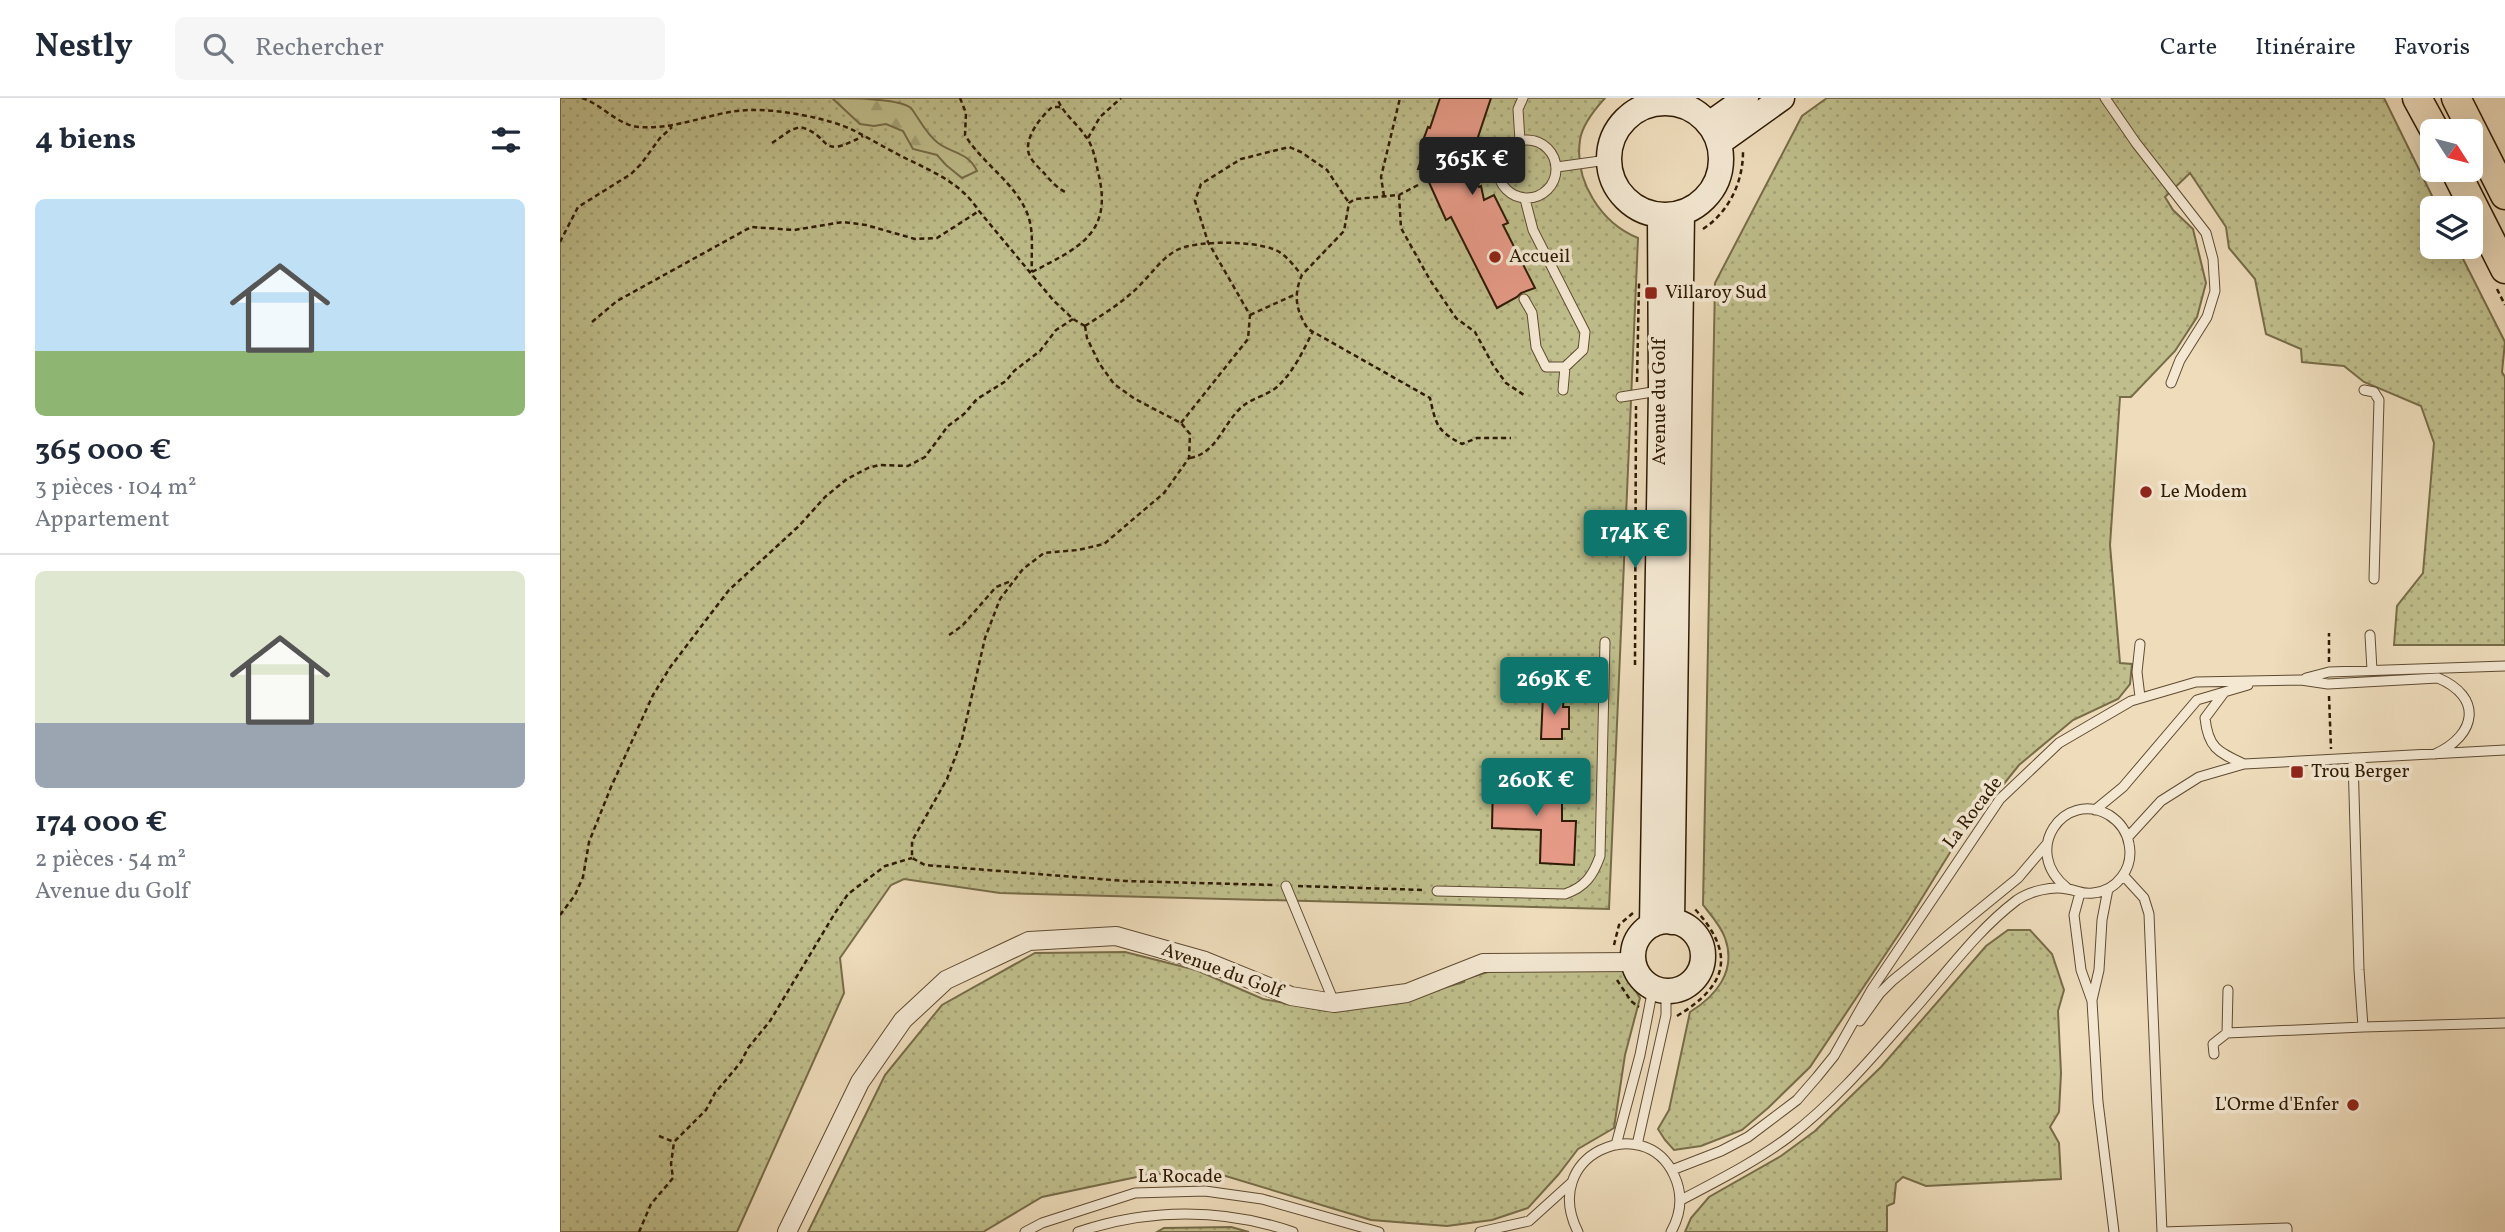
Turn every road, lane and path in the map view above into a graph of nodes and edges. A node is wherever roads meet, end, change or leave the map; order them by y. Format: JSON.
{"nodes":[{"id":1,"x":582,"y":98,"type":"edge"},
{"id":2,"x":960,"y":98,"type":"edge"},
{"id":3,"x":1057,"y":98,"type":"edge"},
{"id":4,"x":1121,"y":98,"type":"edge"},
{"id":5,"x":1400,"y":98,"type":"edge"},
{"id":6,"x":1522,"y":98,"type":"edge"},
{"id":7,"x":1746,"y":98,"type":"edge"},
{"id":8,"x":1782,"y":98,"type":"edge"},
{"id":9,"x":2105,"y":98,"type":"edge"},
{"id":10,"x":2417,"y":98,"type":"edge"},
{"id":11,"x":2456,"y":98,"type":"edge"},
{"id":12,"x":1060,"y":107,"type":"junction"},
{"id":13,"x":2428,"y":119,"type":"edge"},
{"id":14,"x":672,"y":127,"type":"junction"},
{"id":15,"x":863,"y":136,"type":"junction"},
{"id":16,"x":1723,"y":136,"type":"junction"},
{"id":17,"x":1088,"y":138,"type":"junction"},
{"id":18,"x":1520,"y":141,"type":"junction"},
{"id":19,"x":772,"y":143,"type":"dead end"},
{"id":20,"x":1607,"y":160,"type":"junction"},
{"id":21,"x":1557,"y":167,"type":"junction"},
{"id":22,"x":2461,"y":182,"type":"edge"},
{"id":23,"x":1418,"y":185,"type":"dead end"},
{"id":24,"x":1065,"y":192,"type":"dead end"},
{"id":25,"x":1399,"y":195,"type":"junction"},
{"id":26,"x":2505,"y":195,"type":"edge"},
{"id":27,"x":1384,"y":196,"type":"junction"},
{"id":28,"x":1525,"y":199,"type":"junction"},
{"id":29,"x":1349,"y":203,"type":"junction"},
{"id":30,"x":979,"y":211,"type":"junction"},
{"id":31,"x":1680,"y":220,"type":"junction"},
{"id":32,"x":560,"y":242,"type":"edge"},
{"id":33,"x":1208,"y":242,"type":"junction"},
{"id":34,"x":2505,"y":269,"type":"edge"},
{"id":35,"x":1032,"y":272,"type":"junction"},
{"id":36,"x":1302,"y":275,"type":"junction"},
{"id":37,"x":1639,"y":275,"type":"dead end"},
{"id":38,"x":1297,"y":293,"type":"junction"},
{"id":39,"x":1524,"y":299,"type":"dead end"},
{"id":40,"x":1250,"y":316,"type":"junction"},
{"id":41,"x":1073,"y":319,"type":"junction"},
{"id":42,"x":592,"y":322,"type":"dead end"},
{"id":43,"x":1085,"y":326,"type":"junction"},
{"id":44,"x":1312,"y":331,"type":"junction"},
{"id":45,"x":1565,"y":367,"type":"junction"},
{"id":46,"x":2171,"y":383,"type":"dead end"},
{"id":47,"x":1563,"y":390,"type":"dead end"},
{"id":48,"x":1661,"y":390,"type":"junction"},
{"id":49,"x":2364,"y":390,"type":"dead end"},
{"id":50,"x":1524,"y":394,"type":"dead end"},
{"id":51,"x":1637,"y":394,"type":"junction"},
{"id":52,"x":1621,"y":397,"type":"dead end"},
{"id":53,"x":1181,"y":423,"type":"junction"},
{"id":54,"x":1511,"y":438,"type":"dead end"},
{"id":55,"x":1189,"y":458,"type":"junction"},
{"id":56,"x":2374,"y":579,"type":"dead end"},
{"id":57,"x":1014,"y":580,"type":"junction"},
{"id":58,"x":949,"y":635,"type":"dead end"},
{"id":59,"x":2370,"y":635,"type":"dead end"},
{"id":60,"x":1605,"y":642,"type":"dead end"},
{"id":61,"x":2140,"y":644,"type":"dead end"},
{"id":62,"x":2505,"y":666,"type":"edge"},
{"id":63,"x":2372,"y":670,"type":"junction"},
{"id":64,"x":1635,"y":671,"type":"dead end"},
{"id":65,"x":2301,"y":680,"type":"junction"},
{"id":66,"x":2257,"y":682,"type":"junction"},
{"id":67,"x":2224,"y":693,"type":"junction"},
{"id":68,"x":2140,"y":697,"type":"junction"},
{"id":69,"x":2505,"y":750,"type":"edge"},
{"id":70,"x":2435,"y":754,"type":"junction"},
{"id":71,"x":2353,"y":758,"type":"junction"},
{"id":72,"x":2244,"y":764,"type":"junction"},
{"id":73,"x":2095,"y":810,"type":"junction"},
{"id":74,"x":2128,"y":836,"type":"junction"},
{"id":75,"x":2046,"y":845,"type":"junction"},
{"id":76,"x":912,"y":858,"type":"junction"},
{"id":77,"x":2123,"y":875,"type":"junction"},
{"id":78,"x":1286,"y":886,"type":"junction"},
{"id":79,"x":2067,"y":888,"type":"junction"},
{"id":80,"x":2108,"y":889,"type":"junction"},
{"id":81,"x":1437,"y":891,"type":"joint"},
{"id":82,"x":2080,"y":893,"type":"junction"},
{"id":83,"x":1693,"y":907,"type":"dead end"},
{"id":84,"x":560,"y":915,"type":"edge"},
{"id":85,"x":1653,"y":919,"type":"junction"},
{"id":86,"x":1620,"y":961,"type":"junction"},
{"id":87,"x":2228,"y":990,"type":"dead end"},
{"id":88,"x":1654,"y":996,"type":"junction"},
{"id":89,"x":2092,"y":1001,"type":"junction"},
{"id":90,"x":1334,"y":1003,"type":"junction"},
{"id":91,"x":1674,"y":1017,"type":"dead end"},
{"id":92,"x":2505,"y":1023,"type":"edge"},
{"id":93,"x":2363,"y":1027,"type":"junction"},
{"id":94,"x":2227,"y":1033,"type":"junction"},
{"id":95,"x":2214,"y":1054,"type":"dead end"},
{"id":96,"x":1834,"y":1056,"type":"junction"},
{"id":97,"x":659,"y":1136,"type":"dead end"},
{"id":98,"x":674,"y":1142,"type":"junction"},
{"id":99,"x":1616,"y":1145,"type":"junction"},
{"id":100,"x":1637,"y":1146,"type":"junction"},
{"id":101,"x":1672,"y":1170,"type":"junction"},
{"id":102,"x":1571,"y":1184,"type":"junction"},
{"id":103,"x":1681,"y":1200,"type":"junction"},
{"id":104,"x":639,"y":1232,"type":"edge"},
{"id":105,"x":787,"y":1232,"type":"edge"},
{"id":106,"x":1025,"y":1232,"type":"edge"},
{"id":107,"x":1078,"y":1232,"type":"edge"},
{"id":108,"x":1293,"y":1232,"type":"edge"},
{"id":109,"x":1379,"y":1232,"type":"edge"},
{"id":110,"x":1480,"y":1232,"type":"edge"},
{"id":111,"x":1578,"y":1232,"type":"edge"},
{"id":112,"x":1671,"y":1232,"type":"edge"},
{"id":113,"x":2113,"y":1232,"type":"edge"},
{"id":114,"x":2162,"y":1232,"type":"edge"},
{"id":115,"x":2287,"y":1232,"type":"edge"}],
"edges":[{"from":1,"to":14,"type":"path"},
{"from":2,"to":35,"type":"path"},
{"from":3,"to":12,"type":"path"},
{"from":4,"to":17,"type":"path"},
{"from":5,"to":27,"type":"path"},
{"from":6,"to":18,"type":"lane"},
{"from":7,"to":16,"type":"street"},
{"from":8,"to":16,"type":"street"},
{"from":9,"to":46,"type":"lane"},
{"from":10,"to":13,"type":"main road"},
{"from":11,"to":26,"type":"main road"},
{"from":12,"to":17,"type":"path"},
{"from":12,"to":24,"type":"path"},
{"from":14,"to":15,"type":"path"},
{"from":14,"to":32,"type":"path"},
{"from":15,"to":19,"type":"path"},
{"from":15,"to":30,"type":"path"},
{"from":16,"to":20,"type":"street"},
{"from":16,"to":31,"type":"street"},
{"from":16,"to":31,"type":"path"},
{"from":17,"to":35,"type":"path"},
{"from":18,"to":21,"type":"lane"},
{"from":18,"to":28,"type":"lane"},
{"from":20,"to":21,"type":"lane"},
{"from":20,"to":31,"type":"street"},
{"from":21,"to":28,"type":"lane"},
{"from":22,"to":34,"type":"main road"},
{"from":23,"to":25,"type":"path"},
{"from":25,"to":27,"type":"path"},
{"from":25,"to":50,"type":"path"},
{"from":27,"to":29,"type":"path"},
{"from":28,"to":45,"type":"lane"},
{"from":29,"to":33,"type":"path"},
{"from":29,"to":36,"type":"path"},
{"from":30,"to":35,"type":"path"},
{"from":30,"to":42,"type":"path"},
{"from":31,"to":48,"type":"street","name":"Avenue du Golf"},
{"from":31,"to":85,"type":"street","name":"Avenue du Golf"},
{"from":33,"to":36,"type":"path"},
{"from":33,"to":40,"type":"path"},
{"from":33,"to":43,"type":"path"},
{"from":35,"to":41,"type":"path"},
{"from":36,"to":38,"type":"path"},
{"from":37,"to":51,"type":"path"},
{"from":38,"to":40,"type":"path"},
{"from":38,"to":44,"type":"path"},
{"from":39,"to":45,"type":"lane"},
{"from":40,"to":53,"type":"path"},
{"from":41,"to":43,"type":"path"},
{"from":41,"to":84,"type":"path"},
{"from":43,"to":53,"type":"path"},
{"from":44,"to":54,"type":"path"},
{"from":44,"to":55,"type":"path"},
{"from":45,"to":47,"type":"lane"},
{"from":48,"to":51,"type":"lane"},
{"from":48,"to":85,"type":"street","name":"Avenue du Golf"},
{"from":49,"to":56,"type":"lane"},
{"from":51,"to":52,"type":"lane"},
{"from":51,"to":64,"type":"path"},
{"from":53,"to":55,"type":"path"},
{"from":55,"to":57,"type":"path"},
{"from":57,"to":58,"type":"path"},
{"from":57,"to":76,"type":"path"},
{"from":59,"to":63,"type":"lane"},
{"from":60,"to":81,"type":"lane"},
{"from":61,"to":68,"type":"lane"},
{"from":62,"to":63,"type":"lane","name":"La Rocade"},
{"from":63,"to":65,"type":"lane","name":"La Rocade"},
{"from":65,"to":66,"type":"lane","name":"La Rocade"},
{"from":65,"to":70,"type":"lane","name":"La Rocade"},
{"from":66,"to":67,"type":"lane","name":"La Rocade"},
{"from":66,"to":68,"type":"lane","name":"La Rocade"},
{"from":67,"to":72,"type":"lane"},
{"from":67,"to":73,"type":"lane","name":"La Rocade"},
{"from":68,"to":96,"type":"lane","name":"La Rocade"},
{"from":69,"to":70,"type":"lane"},
{"from":70,"to":71,"type":"lane"},
{"from":71,"to":72,"type":"lane"},
{"from":71,"to":93,"type":"lane"},
{"from":72,"to":74,"type":"lane"},
{"from":73,"to":74,"type":"lane"},
{"from":73,"to":75,"type":"lane"},
{"from":74,"to":77,"type":"lane"},
{"from":75,"to":79,"type":"lane"},
{"from":75,"to":96,"type":"lane","name":"La Rocade"},
{"from":76,"to":78,"type":"path"},
{"from":76,"to":98,"type":"path"},
{"from":77,"to":80,"type":"lane"},
{"from":77,"to":114,"type":"lane"},
{"from":78,"to":81,"type":"path"},
{"from":78,"to":90,"type":"lane"},
{"from":79,"to":82,"type":"lane"},
{"from":79,"to":103,"type":"lane"},
{"from":80,"to":82,"type":"lane"},
{"from":80,"to":89,"type":"lane"},
{"from":82,"to":89,"type":"lane"},
{"from":83,"to":91,"type":"path"},
{"from":85,"to":86,"type":"street"},
{"from":85,"to":86,"type":"path"},
{"from":85,"to":88,"type":"street"},
{"from":86,"to":88,"type":"street"},
{"from":86,"to":88,"type":"path"},
{"from":86,"to":90,"type":"street","name":"Avenue du Golf"},
{"from":87,"to":94,"type":"lane"},
{"from":88,"to":99,"type":"lane"},
{"from":88,"to":100,"type":"lane"},
{"from":89,"to":113,"type":"lane"},
{"from":90,"to":105,"type":"street","name":"Avenue du Golf"},
{"from":92,"to":93,"type":"lane"},
{"from":93,"to":94,"type":"lane"},
{"from":94,"to":95,"type":"lane"},
{"from":96,"to":101,"type":"lane","name":"La Rocade"},
{"from":97,"to":98,"type":"path"},
{"from":98,"to":104,"type":"path"},
{"from":99,"to":100,"type":"lane"},
{"from":99,"to":102,"type":"lane"},
{"from":100,"to":101,"type":"lane"},
{"from":101,"to":103,"type":"lane"},
{"from":102,"to":110,"type":"lane"},
{"from":102,"to":111,"type":"lane"},
{"from":103,"to":112,"type":"lane"},
{"from":106,"to":109,"type":"lane","name":"La Rocade"},
{"from":107,"to":108,"type":"lane","name":"La Rocade"},
{"from":114,"to":115,"type":"lane"}]}
